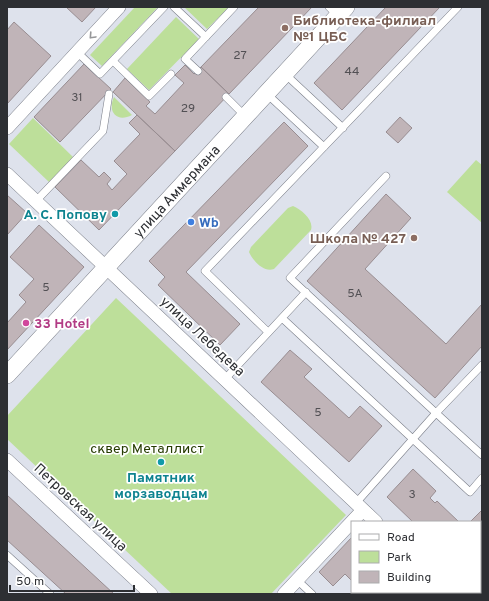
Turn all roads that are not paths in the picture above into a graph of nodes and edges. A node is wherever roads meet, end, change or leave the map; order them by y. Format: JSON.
{"nodes":[{"id":1,"x":119,"y":7,"type":"edge"},
{"id":2,"x":164,"y":7,"type":"edge"},
{"id":3,"x":174,"y":7,"type":"edge"},
{"id":4,"x":234,"y":7,"type":"edge"},
{"id":5,"x":458,"y":7,"type":"edge"},
{"id":6,"x":338,"y":10,"type":"edge"},
{"id":7,"x":206,"y":37,"type":"junction"},
{"id":8,"x":77,"y":52,"type":"junction"},
{"id":9,"x":113,"y":61,"type":"junction"},
{"id":10,"x":198,"y":71,"type":"dead end"},
{"id":11,"x":285,"y":73,"type":"junction"},
{"id":12,"x":171,"y":74,"type":"dead end"},
{"id":13,"x":109,"y":94,"type":"dead end"},
{"id":14,"x":266,"y":94,"type":"junction"},
{"id":15,"x":226,"y":98,"type":"dead end"},
{"id":16,"x":246,"y":116,"type":"junction"},
{"id":17,"x":7,"y":128,"type":"edge"},
{"id":18,"x":343,"y":128,"type":"junction"},
{"id":19,"x":324,"y":147,"type":"junction"},
{"id":20,"x":7,"y":174,"type":"edge"},
{"id":21,"x":386,"y":176,"type":"dead end"},
{"id":22,"x":36,"y":201,"type":"junction"},
{"id":23,"x":106,"y":268,"type":"junction"},
{"id":24,"x":306,"y":292,"type":"junction"},
{"id":25,"x":282,"y":318,"type":"junction"},
{"id":26,"x":268,"y":332,"type":"junction"},
{"id":27,"x":482,"y":365,"type":"edge"},
{"id":28,"x":7,"y":375,"type":"edge"},
{"id":29,"x":225,"y":379,"type":"junction"},
{"id":30,"x":436,"y":413,"type":"junction"},
{"id":31,"x":413,"y":440,"type":"junction"},
{"id":32,"x":482,"y":455,"type":"edge"},
{"id":33,"x":7,"y":460,"type":"edge"},
{"id":34,"x":482,"y":478,"type":"edge"},
{"id":35,"x":360,"y":506,"type":"junction"},
{"id":36,"x":375,"y":521,"type":"edge"},
{"id":37,"x":7,"y":555,"type":"edge"},
{"id":38,"x":297,"y":580,"type":"junction"},
{"id":39,"x":50,"y":594,"type":"edge"},
{"id":40,"x":151,"y":594,"type":"edge"},
{"id":41,"x":284,"y":594,"type":"edge"},
{"id":42,"x":312,"y":594,"type":"edge"}],
"edges":[{"from":1,"to":8,"type":"street","one_way":true},
{"from":2,"to":9,"type":"lane"},
{"from":3,"to":7,"type":"lane"},
{"from":4,"to":7,"type":"lane"},
{"from":5,"to":18,"type":"lane"},
{"from":6,"to":11,"type":"street","name":"улица Аммермана"},
{"from":7,"to":10,"type":"lane"},
{"from":8,"to":9,"type":"lane"},
{"from":8,"to":17,"type":"street"},
{"from":9,"to":12,"type":"lane"},
{"from":11,"to":14,"type":"street","name":"улица Аммермана"},
{"from":11,"to":18,"type":"lane"},
{"from":13,"to":22,"type":"lane"},
{"from":14,"to":16,"type":"street","name":"улица Аммермана"},
{"from":14,"to":19,"type":"lane"},
{"from":15,"to":16,"type":"lane"},
{"from":16,"to":23,"type":"street","name":"улица Аммермана"},
{"from":18,"to":19,"type":"lane"},
{"from":19,"to":26,"type":"lane"},
{"from":20,"to":22,"type":"street","name":"улица Лебедева"},
{"from":21,"to":24,"type":"lane"},
{"from":22,"to":23,"type":"street","name":"улица Лебедева"},
{"from":23,"to":28,"type":"street","name":"улица Аммермана"},
{"from":23,"to":29,"type":"street","name":"улица Лебедева"},
{"from":24,"to":25,"type":"lane"},
{"from":24,"to":30,"type":"lane"},
{"from":25,"to":26,"type":"lane"},
{"from":25,"to":31,"type":"lane"},
{"from":26,"to":29,"type":"lane"},
{"from":27,"to":30,"type":"lane"},
{"from":29,"to":35,"type":"street","name":"улица Лебедева"},
{"from":30,"to":31,"type":"lane"},
{"from":30,"to":32,"type":"lane"},
{"from":31,"to":34,"type":"lane"},
{"from":31,"to":35,"type":"lane"},
{"from":33,"to":40,"type":"street","name":"Петровская улица"},
{"from":35,"to":36,"type":"street","name":"улица Лебедева"},
{"from":35,"to":38,"type":"street"},
{"from":37,"to":39,"type":"lane"},
{"from":38,"to":41,"type":"street"},
{"from":38,"to":42,"type":"lane"}]}
